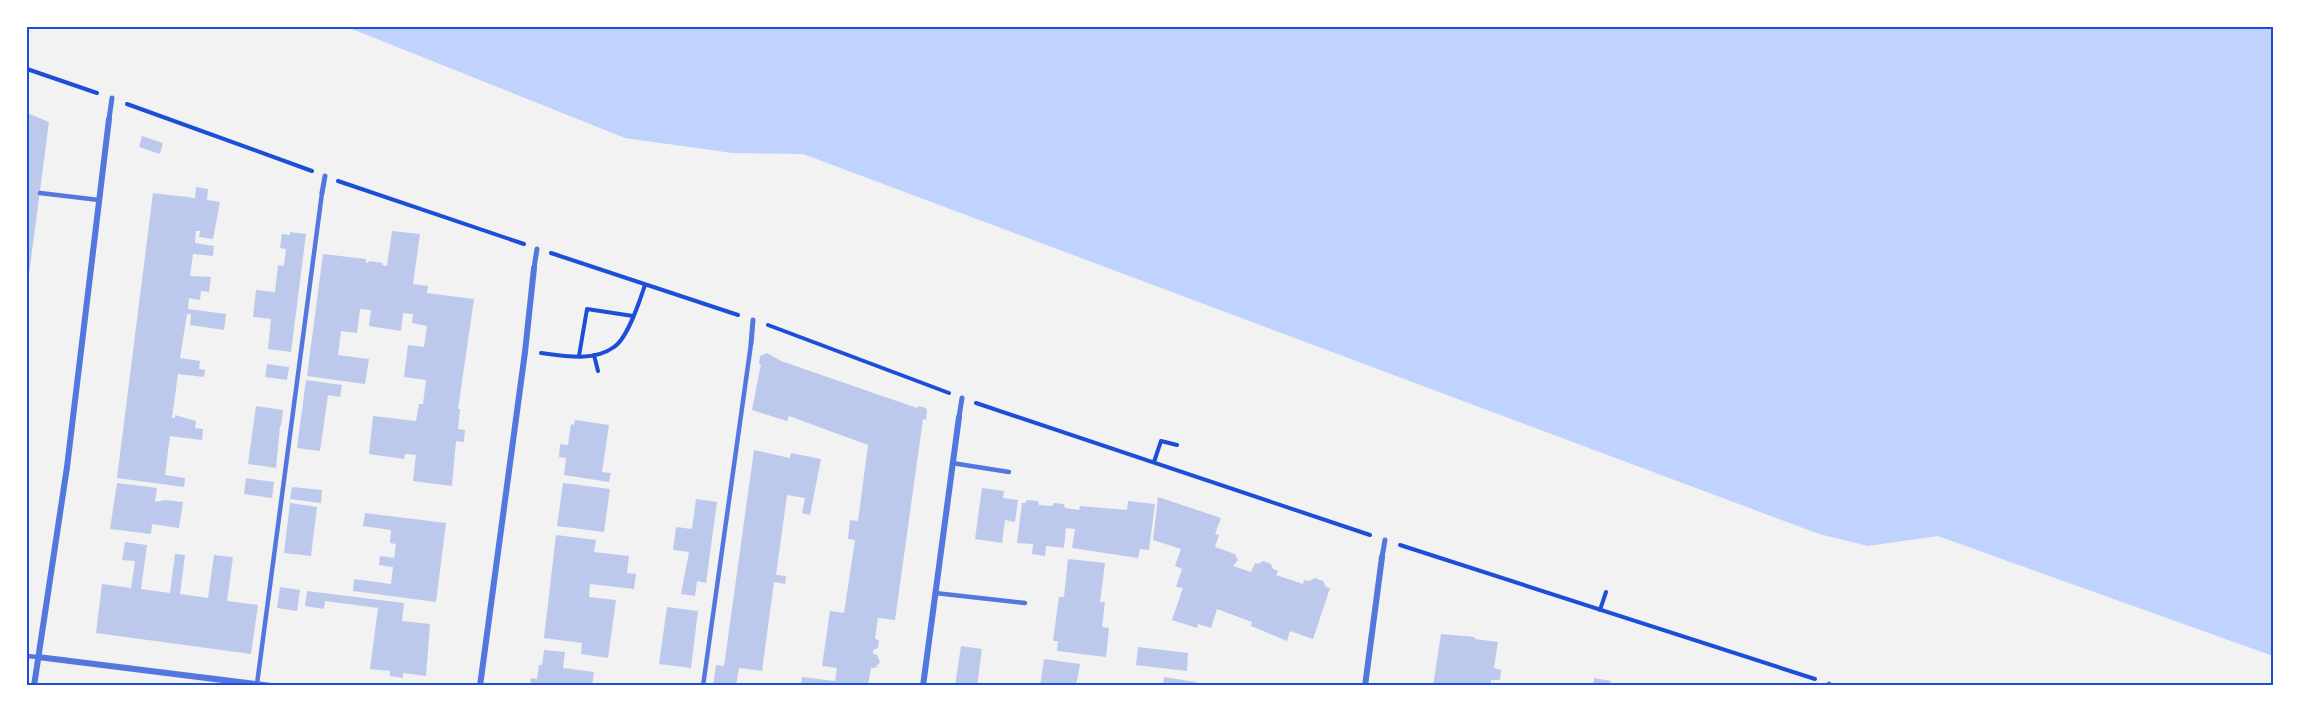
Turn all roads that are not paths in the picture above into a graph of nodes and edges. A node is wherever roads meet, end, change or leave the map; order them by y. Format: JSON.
{"nodes":[{"id":1,"x":112,"y":98,"type":"road end"},
{"id":2,"x":109,"y":119,"type":"joint"},
{"id":3,"x":325,"y":176,"type":"road end"},
{"id":4,"x":40,"y":193,"type":"dead end"},
{"id":5,"x":322,"y":193,"type":"joint"},
{"id":6,"x":99,"y":200,"type":"junction"},
{"id":7,"x":537,"y":249,"type":"road end"},
{"id":8,"x":534,"y":268,"type":"joint"},
{"id":9,"x":753,"y":320,"type":"road end"},
{"id":10,"x":751,"y":344,"type":"joint"},
{"id":11,"x":962,"y":398,"type":"road end"},
{"id":12,"x":959,"y":417,"type":"joint"},
{"id":13,"x":952,"y":463,"type":"junction"},
{"id":14,"x":1009,"y":472,"type":"dead end"},
{"id":15,"x":1385,"y":540,"type":"road end"},
{"id":16,"x":1382,"y":557,"type":"joint"},
{"id":17,"x":935,"y":593,"type":"junction"},
{"id":18,"x":1025,"y":603,"type":"dead end"},
{"id":19,"x":27,"y":656,"type":"edge"},
{"id":20,"x":38,"y":657,"type":"junction"},
{"id":21,"x":257,"y":684,"type":"junction"},
{"id":22,"x":34,"y":686,"type":"edge"},
{"id":23,"x":271,"y":686,"type":"edge"},
{"id":24,"x":480,"y":686,"type":"edge"},
{"id":25,"x":703,"y":686,"type":"edge"},
{"id":26,"x":923,"y":686,"type":"edge"},
{"id":27,"x":1365,"y":686,"type":"edge"}],
"edges":[{"from":1,"to":2,"type":"street"},
{"from":2,"to":6,"type":"street"},
{"from":3,"to":5,"type":"street"},
{"from":4,"to":6,"type":"lane"},
{"from":5,"to":21,"type":"lane"},
{"from":6,"to":20,"type":"street"},
{"from":7,"to":8,"type":"street"},
{"from":8,"to":24,"type":"street"},
{"from":9,"to":10,"type":"street"},
{"from":10,"to":25,"type":"lane"},
{"from":11,"to":12,"type":"street"},
{"from":12,"to":13,"type":"street"},
{"from":13,"to":14,"type":"lane"},
{"from":13,"to":17,"type":"street"},
{"from":15,"to":16,"type":"street"},
{"from":16,"to":27,"type":"street"},
{"from":17,"to":18,"type":"lane"},
{"from":17,"to":26,"type":"street"},
{"from":19,"to":20,"type":"lane"},
{"from":20,"to":21,"type":"street"},
{"from":20,"to":22,"type":"street"},
{"from":21,"to":23,"type":"street"}]}
